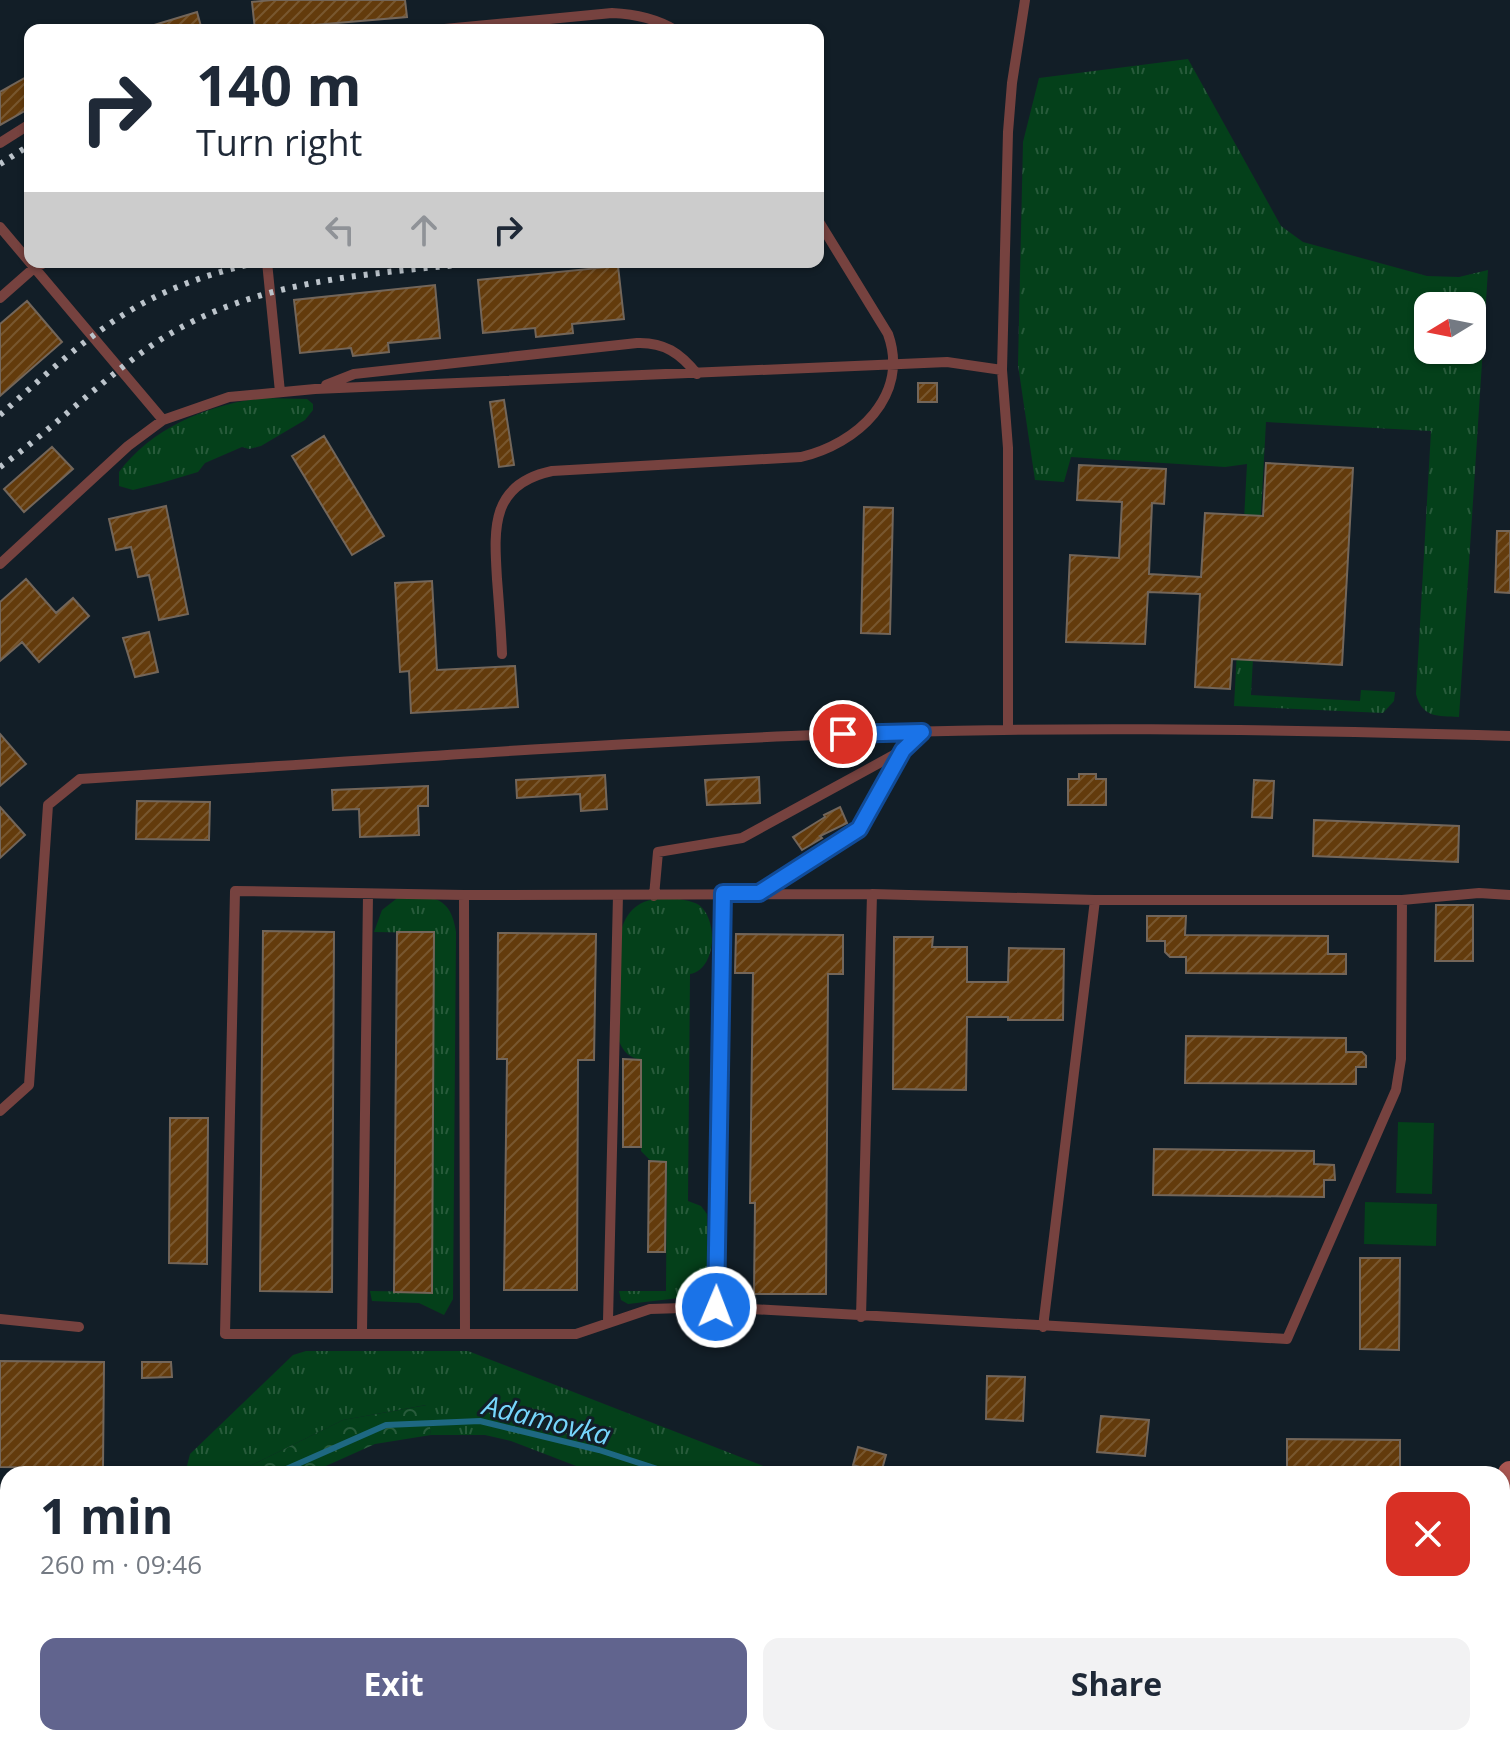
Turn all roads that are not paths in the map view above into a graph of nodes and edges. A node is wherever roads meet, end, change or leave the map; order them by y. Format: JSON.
{"nodes":[{"id":1,"x":1025,"y":0,"type":"edge"},
{"id":2,"x":497,"y":24,"type":"edge"},
{"id":3,"x":663,"y":24,"type":"edge"},
{"id":4,"x":24,"y":128,"type":"edge"},
{"id":5,"x":0,"y":143,"type":"edge"},
{"id":6,"x":0,"y":227,"type":"edge"},
{"id":7,"x":824,"y":230,"type":"edge"},
{"id":8,"x":24,"y":256,"type":"edge"},
{"id":9,"x":34,"y":268,"type":"joint"},
{"id":10,"x":268,"y":268,"type":"edge"},
{"id":11,"x":0,"y":298,"type":"edge"},
{"id":12,"x":895,"y":366,"type":"junction"},
{"id":13,"x":1002,"y":370,"type":"junction"},
{"id":14,"x":697,"y":374,"type":"junction"},
{"id":15,"x":315,"y":389,"type":"junction"},
{"id":16,"x":280,"y":392,"type":"junction"},
{"id":17,"x":163,"y":420,"type":"junction"},
{"id":18,"x":0,"y":564,"type":"edge"},
{"id":19,"x":502,"y":654,"type":"dead end"},
{"id":20,"x":1008,"y":730,"type":"junction"},
{"id":21,"x":922,"y":732,"type":"junction"},
{"id":22,"x":1510,"y":736,"type":"edge"},
{"id":23,"x":903,"y":750,"type":"junction"},
{"id":24,"x":723,"y":893,"type":"junction"},
{"id":25,"x":759,"y":893,"type":"junction"},
{"id":26,"x":872,"y":894,"type":"junction"},
{"id":27,"x":368,"y":895,"type":"junction"},
{"id":28,"x":464,"y":895,"type":"junction"},
{"id":29,"x":618,"y":895,"type":"junction"},
{"id":30,"x":1510,"y":895,"type":"edge"},
{"id":31,"x":654,"y":896,"type":"junction"},
{"id":32,"x":1095,"y":900,"type":"junction"},
{"id":33,"x":1402,"y":900,"type":"junction"},
{"id":34,"x":0,"y":1111,"type":"edge"},
{"id":35,"x":716,"y":1307,"type":"junction"},
{"id":36,"x":861,"y":1317,"type":"junction"},
{"id":37,"x":0,"y":1319,"type":"edge"},
{"id":38,"x":608,"y":1321,"type":"junction"},
{"id":39,"x":79,"y":1327,"type":"dead end"},
{"id":40,"x":1043,"y":1327,"type":"junction"},
{"id":41,"x":362,"y":1332,"type":"junction"},
{"id":42,"x":465,"y":1333,"type":"junction"},
{"id":43,"x":1510,"y":1473,"type":"edge"},
{"id":44,"x":1510,"y":1505,"type":"edge"}],
"edges":[{"from":1,"to":13,"type":"lane"},
{"from":2,"to":3,"type":"lane"},
{"from":4,"to":5,"type":"lane"},
{"from":6,"to":8,"type":"lane"},
{"from":7,"to":12,"type":"lane"},
{"from":9,"to":11,"type":"lane"},
{"from":9,"to":17,"type":"lane"},
{"from":10,"to":16,"type":"lane"},
{"from":12,"to":13,"type":"lane"},
{"from":12,"to":14,"type":"lane"},
{"from":12,"to":19,"type":"lane"},
{"from":13,"to":20,"type":"lane"},
{"from":14,"to":15,"type":"lane"},
{"from":14,"to":15,"type":"lane"},
{"from":15,"to":16,"type":"lane"},
{"from":16,"to":17,"type":"lane"},
{"from":17,"to":18,"type":"lane"},
{"from":20,"to":21,"type":"lane"},
{"from":20,"to":22,"type":"lane"},
{"from":21,"to":23,"type":"lane"},
{"from":21,"to":34,"type":"lane"},
{"from":23,"to":25,"type":"lane"},
{"from":23,"to":31,"type":"lane"},
{"from":24,"to":25,"type":"lane"},
{"from":24,"to":31,"type":"lane"},
{"from":24,"to":35,"type":"lane"},
{"from":25,"to":26,"type":"lane"},
{"from":26,"to":32,"type":"lane"},
{"from":26,"to":36,"type":"lane"},
{"from":27,"to":28,"type":"lane"},
{"from":27,"to":41,"type":"lane"},
{"from":27,"to":41,"type":"lane"},
{"from":28,"to":29,"type":"lane"},
{"from":28,"to":42,"type":"lane"},
{"from":29,"to":31,"type":"lane"},
{"from":29,"to":38,"type":"lane"},
{"from":30,"to":33,"type":"lane"},
{"from":32,"to":33,"type":"lane"},
{"from":32,"to":40,"type":"lane"},
{"from":33,"to":40,"type":"lane"},
{"from":35,"to":36,"type":"lane"},
{"from":35,"to":38,"type":"lane"},
{"from":36,"to":40,"type":"lane"},
{"from":37,"to":39,"type":"lane"},
{"from":38,"to":42,"type":"lane"},
{"from":41,"to":42,"type":"lane"},
{"from":43,"to":44,"type":"street"}]}
